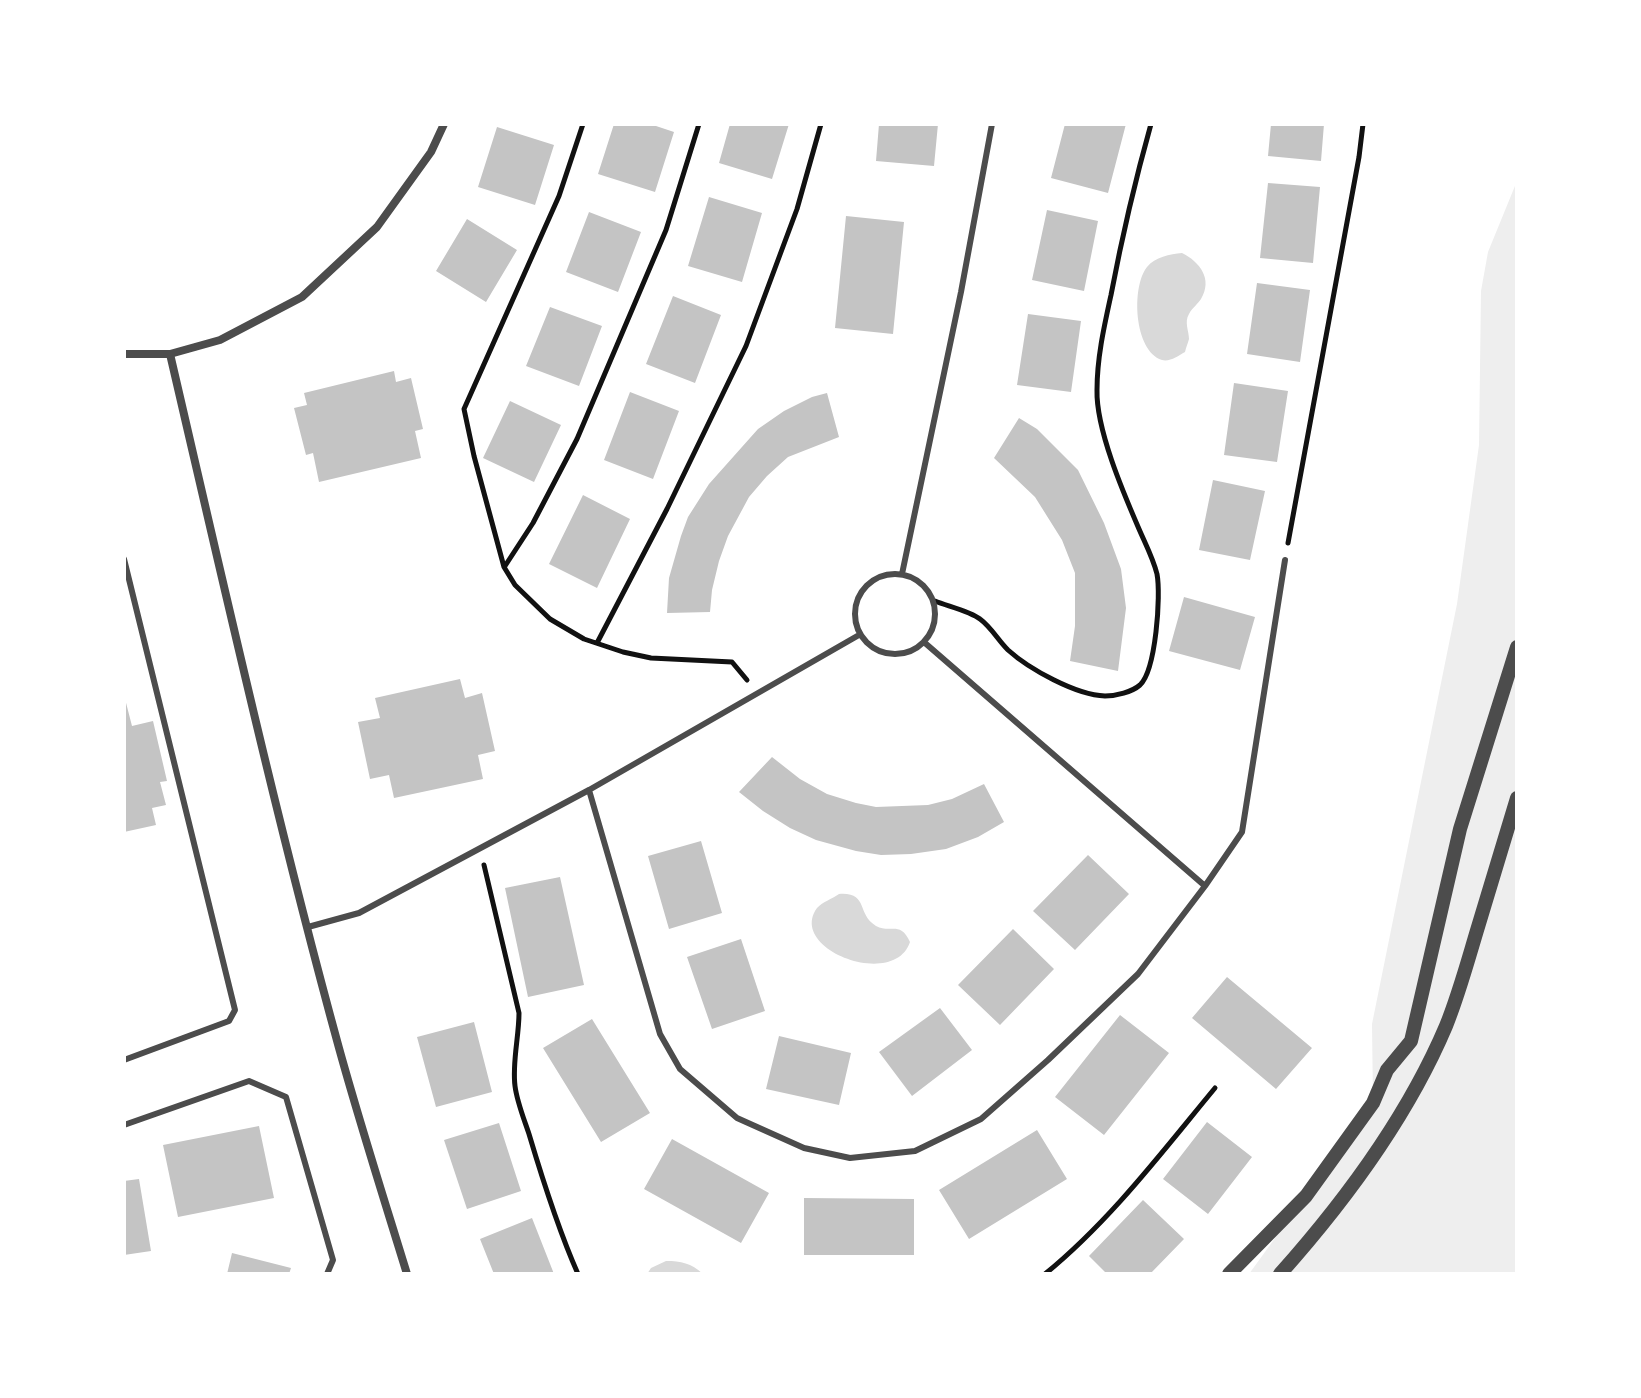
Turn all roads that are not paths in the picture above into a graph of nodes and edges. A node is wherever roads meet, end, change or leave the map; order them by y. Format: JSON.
{"nodes":[{"id":1,"x":444,"y":124,"type":"edge"},
{"id":2,"x":992,"y":124,"type":"edge"},
{"id":3,"x":124,"y":354,"type":"edge"},
{"id":4,"x":170,"y":354,"type":"junction"},
{"id":5,"x":124,"y":559,"type":"edge"},
{"id":6,"x":1285,"y":560,"type":"road end"},
{"id":7,"x":902,"y":574,"type":"junction"},
{"id":8,"x":859,"y":635,"type":"junction"},
{"id":9,"x":925,"y":643,"type":"junction"},
{"id":10,"x":1517,"y":647,"type":"edge"},
{"id":11,"x":589,"y":790,"type":"junction"},
{"id":12,"x":1517,"y":798,"type":"edge"},
{"id":13,"x":1205,"y":886,"type":"junction"},
{"id":14,"x":308,"y":927,"type":"junction"},
{"id":15,"x":124,"y":1060,"type":"edge"},
{"id":16,"x":124,"y":1125,"type":"edge"},
{"id":17,"x":327,"y":1274,"type":"edge"},
{"id":18,"x":407,"y":1274,"type":"edge"},
{"id":19,"x":1229,"y":1274,"type":"edge"},
{"id":20,"x":1280,"y":1274,"type":"edge"}],
"edges":[{"from":1,"to":4,"type":"street"},
{"from":2,"to":7,"type":"lane"},
{"from":3,"to":4,"type":"street"},
{"from":4,"to":14,"type":"street"},
{"from":5,"to":15,"type":"lane"},
{"from":6,"to":13,"type":"lane"},
{"from":7,"to":8,"type":"lane"},
{"from":7,"to":9,"type":"lane"},
{"from":8,"to":9,"type":"lane"},
{"from":8,"to":11,"type":"lane"},
{"from":9,"to":13,"type":"lane"},
{"from":10,"to":19,"type":"street"},
{"from":11,"to":13,"type":"lane"},
{"from":11,"to":14,"type":"lane"},
{"from":12,"to":20,"type":"street"},
{"from":14,"to":18,"type":"street"},
{"from":16,"to":17,"type":"lane"}]}
